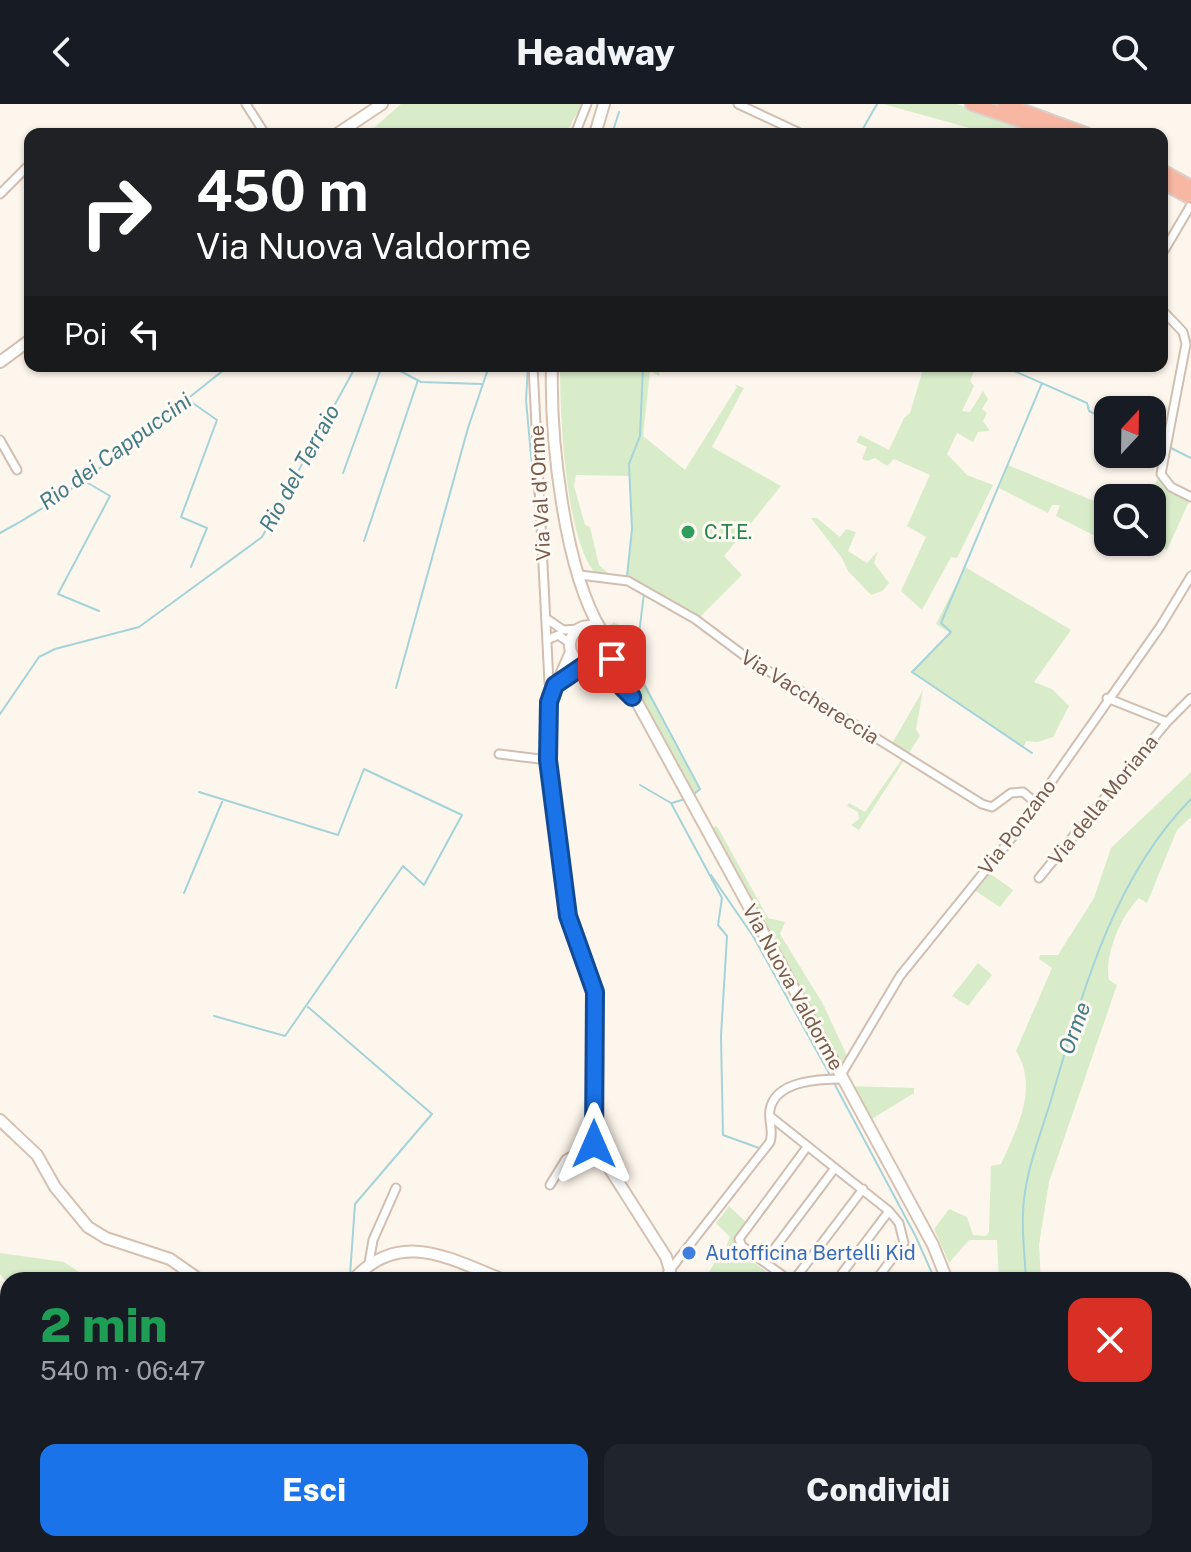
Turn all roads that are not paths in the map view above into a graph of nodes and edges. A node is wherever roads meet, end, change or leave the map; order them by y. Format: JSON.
{"nodes":[{"id":1,"x":246,"y":104,"type":"edge"},
{"id":2,"x":382,"y":104,"type":"edge"},
{"id":3,"x":587,"y":104,"type":"edge"},
{"id":4,"x":604,"y":104,"type":"edge"},
{"id":5,"x":738,"y":104,"type":"edge"},
{"id":6,"x":972,"y":104,"type":"edge"},
{"id":7,"x":1004,"y":104,"type":"edge"},
{"id":8,"x":261,"y":128,"type":"edge"},
{"id":9,"x":346,"y":128,"type":"edge"},
{"id":10,"x":577,"y":128,"type":"edge"},
{"id":11,"x":597,"y":128,"type":"edge"},
{"id":12,"x":789,"y":128,"type":"edge"},
{"id":13,"x":1042,"y":128,"type":"edge"},
{"id":14,"x":1070,"y":128,"type":"edge"},
{"id":15,"x":24,"y":170,"type":"edge"},
{"id":16,"x":1168,"y":174,"type":"edge"},
{"id":17,"x":1168,"y":185,"type":"edge"},
{"id":18,"x":1191,"y":187,"type":"edge"},
{"id":19,"x":0,"y":194,"type":"edge"},
{"id":20,"x":1191,"y":198,"type":"edge"},
{"id":21,"x":1191,"y":205,"type":"edge"},
{"id":22,"x":1168,"y":244,"type":"edge"},
{"id":23,"x":1168,"y":316,"type":"edge"},
{"id":24,"x":24,"y":344,"type":"edge"},
{"id":25,"x":0,"y":362,"type":"edge"},
{"id":26,"x":533,"y":372,"type":"edge"},
{"id":27,"x":552,"y":372,"type":"edge"},
{"id":28,"x":0,"y":440,"type":"edge"},
{"id":29,"x":17,"y":470,"type":"dead end"},
{"id":30,"x":1191,"y":497,"type":"edge"},
{"id":31,"x":580,"y":575,"type":"junction"},
{"id":32,"x":1191,"y":576,"type":"edge"},
{"id":33,"x":585,"y":594,"type":"junction"},
{"id":34,"x":547,"y":619,"type":"junction"},
{"id":35,"x":580,"y":628,"type":"junction"},
{"id":36,"x":601,"y":630,"type":"junction"},
{"id":37,"x":547,"y":640,"type":"junction"},
{"id":38,"x":570,"y":648,"type":"junction"},
{"id":39,"x":608,"y":649,"type":"junction"},
{"id":40,"x":588,"y":664,"type":"junction"},
{"id":41,"x":552,"y":684,"type":"junction"},
{"id":42,"x":632,"y":697,"type":"junction"},
{"id":43,"x":1107,"y":698,"type":"junction"},
{"id":44,"x":1191,"y":698,"type":"edge"},
{"id":45,"x":1167,"y":722,"type":"junction"},
{"id":46,"x":499,"y":754,"type":"dead end"},
{"id":47,"x":548,"y":760,"type":"junction"},
{"id":48,"x":1035,"y":802,"type":"junction"},
{"id":49,"x":1039,"y":878,"type":"dead end"},
{"id":50,"x":842,"y":1077,"type":"junction"},
{"id":51,"x":771,"y":1113,"type":"junction"},
{"id":52,"x":0,"y":1120,"type":"edge"},
{"id":53,"x":594,"y":1144,"type":"junction"},
{"id":54,"x":807,"y":1147,"type":"junction"},
{"id":55,"x":835,"y":1168,"type":"junction"},
{"id":56,"x":550,"y":1185,"type":"dead end"},
{"id":57,"x":396,"y":1188,"type":"dead end"},
{"id":58,"x":863,"y":1189,"type":"junction"},
{"id":59,"x":889,"y":1211,"type":"junction"},
{"id":60,"x":765,"y":1261,"type":"junction"},
{"id":61,"x":369,"y":1263,"type":"junction"},
{"id":62,"x":189,"y":1272,"type":"edge"},
{"id":63,"x":361,"y":1272,"type":"edge"},
{"id":64,"x":481,"y":1272,"type":"edge"},
{"id":65,"x":668,"y":1272,"type":"edge"},
{"id":66,"x":671,"y":1272,"type":"edge"},
{"id":67,"x":781,"y":1272,"type":"edge"},
{"id":68,"x":798,"y":1272,"type":"edge"},
{"id":69,"x":843,"y":1272,"type":"edge"},
{"id":70,"x":882,"y":1272,"type":"edge"},
{"id":71,"x":944,"y":1272,"type":"edge"}],
"edges":[{"from":1,"to":8,"type":"street"},
{"from":2,"to":9,"type":"street"},
{"from":3,"to":10,"type":"street"},
{"from":4,"to":11,"type":"street"},
{"from":5,"to":12,"type":"street"},
{"from":6,"to":13,"type":"highway"},
{"from":7,"to":14,"type":"highway"},
{"from":15,"to":19,"type":"street"},
{"from":16,"to":18,"type":"highway"},
{"from":17,"to":20,"type":"highway"},
{"from":21,"to":22,"type":"street"},
{"from":23,"to":30,"type":"street"},
{"from":24,"to":25,"type":"street"},
{"from":26,"to":34,"type":"street","name":"Via Val d'Orme"},
{"from":27,"to":31,"type":"street","name":"Via Nuova Valdorme"},
{"from":28,"to":29,"type":"street"},
{"from":31,"to":33,"type":"street","name":"Via Nuova Valdorme"},
{"from":31,"to":48,"type":"street","name":"Via Vacchereccia"},
{"from":32,"to":43,"type":"street","name":"Via Ponzano"},
{"from":33,"to":35,"type":"street","name":"Via Nuova Valdorme"},
{"from":33,"to":36,"type":"street","name":"Via Nuova Valdorme"},
{"from":34,"to":35,"type":"street"},
{"from":34,"to":37,"type":"street","name":"Via Val d'Orme"},
{"from":35,"to":36,"type":"street"},
{"from":35,"to":38,"type":"street","name":"Via Nuova Valdorme"},
{"from":36,"to":39,"type":"street","name":"Via Nuova Valdorme"},
{"from":37,"to":38,"type":"street"},
{"from":37,"to":41,"type":"street","name":"Via Val d'Orme"},
{"from":38,"to":40,"type":"street","name":"Via Nuova Valdorme"},
{"from":38,"to":41,"type":"street","name":"Via Val d'Orme"},
{"from":39,"to":40,"type":"street"},
{"from":39,"to":42,"type":"street","name":"Via Nuova Valdorme"},
{"from":40,"to":41,"type":"street"},
{"from":40,"to":42,"type":"street","name":"Via Nuova Valdorme"},
{"from":41,"to":47,"type":"street","name":"Via Val d'Orme"},
{"from":42,"to":50,"type":"street","name":"Via Nuova Valdorme"},
{"from":43,"to":45,"type":"street","name":"Via della Moriana"},
{"from":43,"to":48,"type":"street","name":"Via Ponzano"},
{"from":44,"to":45,"type":"street","name":"Via della Moriana"},
{"from":45,"to":49,"type":"street","name":"Via della Moriana"},
{"from":46,"to":47,"type":"street"},
{"from":47,"to":53,"type":"street","name":"Via Val d'Orme"},
{"from":48,"to":50,"type":"street","name":"Via Ponzano"},
{"from":50,"to":51,"type":"street"},
{"from":50,"to":71,"type":"street","name":"Via Nuova Valdorme"},
{"from":51,"to":54,"type":"street"},
{"from":51,"to":66,"type":"street"},
{"from":52,"to":62,"type":"street"},
{"from":53,"to":56,"type":"street"},
{"from":53,"to":65,"type":"street"},
{"from":54,"to":55,"type":"street"},
{"from":54,"to":60,"type":"street"},
{"from":55,"to":58,"type":"street"},
{"from":55,"to":60,"type":"street"},
{"from":57,"to":61,"type":"street"},
{"from":58,"to":59,"type":"street"},
{"from":58,"to":68,"type":"street"},
{"from":59,"to":69,"type":"street"},
{"from":59,"to":70,"type":"street"},
{"from":60,"to":67,"type":"street"},
{"from":61,"to":63,"type":"street"},
{"from":61,"to":64,"type":"street"}]}
